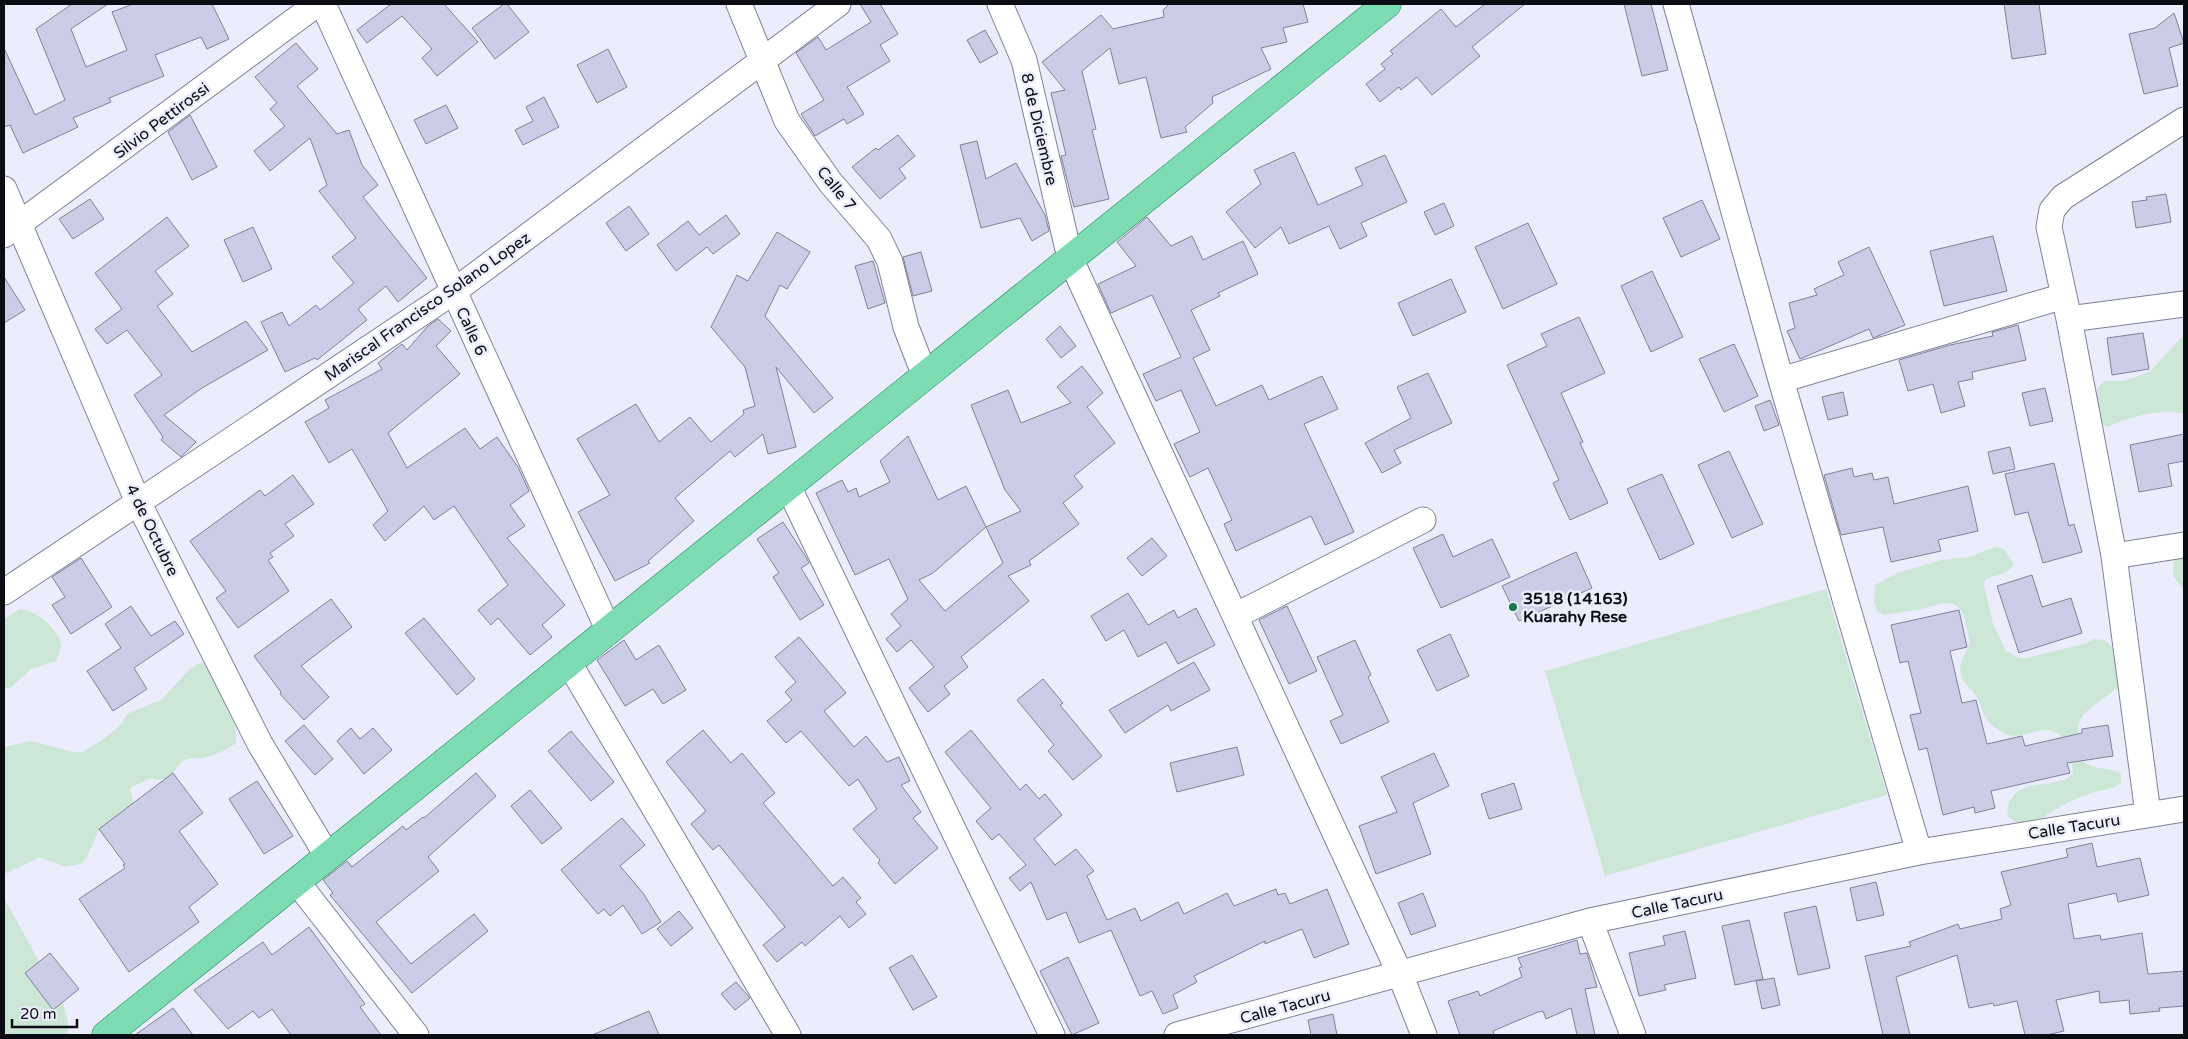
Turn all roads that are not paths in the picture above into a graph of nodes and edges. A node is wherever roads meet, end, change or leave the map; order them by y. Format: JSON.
{"nodes":[{"id":1,"x":317,"y":4,"type":"edge"},
{"id":2,"x":323,"y":4,"type":"edge"},
{"id":3,"x":739,"y":4,"type":"edge"},
{"id":4,"x":838,"y":4,"type":"edge"},
{"id":5,"x":1000,"y":4,"type":"edge"},
{"id":6,"x":1676,"y":4,"type":"edge"},
{"id":7,"x":1379,"y":7,"type":"edge"},
{"id":8,"x":762,"y":61,"type":"junction"},
{"id":9,"x":2184,"y":120,"type":"edge"},
{"id":10,"x":4,"y":189,"type":"edge"},
{"id":11,"x":12,"y":230,"type":"edge"},
{"id":12,"x":1070,"y":258,"type":"junction"},
{"id":13,"x":453,"y":292,"type":"junction"},
{"id":14,"x":2184,"y":304,"type":"edge"},
{"id":15,"x":2067,"y":307,"type":"junction"},
{"id":16,"x":925,"y":376,"type":"junction"},
{"id":17,"x":1781,"y":380,"type":"junction"},
{"id":18,"x":788,"y":486,"type":"junction"},
{"id":19,"x":138,"y":502,"type":"junction"},
{"id":20,"x":1423,"y":520,"type":"dead end"},
{"id":21,"x":2184,"y":546,"type":"edge"},
{"id":22,"x":2114,"y":556,"type":"junction"},
{"id":23,"x":4,"y":592,"type":"edge"},
{"id":24,"x":1235,"y":616,"type":"junction"},
{"id":25,"x":609,"y":631,"type":"junction"},
{"id":26,"x":569,"y":663,"type":"junction"},
{"id":27,"x":2184,"y":810,"type":"edge"},
{"id":28,"x":2148,"y":814,"type":"junction"},
{"id":29,"x":1919,"y":852,"type":"junction"},
{"id":30,"x":328,"y":857,"type":"junction"},
{"id":31,"x":297,"y":882,"type":"junction"},
{"id":32,"x":1590,"y":921,"type":"junction"},
{"id":33,"x":1400,"y":974,"type":"junction"},
{"id":34,"x":106,"y":1035,"type":"edge"},
{"id":35,"x":416,"y":1035,"type":"edge"},
{"id":36,"x":788,"y":1035,"type":"edge"},
{"id":37,"x":1052,"y":1035,"type":"edge"},
{"id":38,"x":1178,"y":1035,"type":"edge"},
{"id":39,"x":1424,"y":1035,"type":"edge"},
{"id":40,"x":1632,"y":1035,"type":"edge"}],
"edges":[{"from":1,"to":11,"type":"street","name":"Silvio Pettirossi"},
{"from":2,"to":13,"type":"street","name":"Calle 6"},
{"from":3,"to":8,"type":"street","name":"Calle 7"},
{"from":4,"to":8,"type":"street","name":"Mariscal Francisco Solano Lopez"},
{"from":5,"to":12,"type":"street","name":"8 de Diciembre"},
{"from":6,"to":17,"type":"street"},
{"from":7,"to":12,"type":"main road"},
{"from":8,"to":13,"type":"street","name":"Mariscal Francisco Solano Lopez"},
{"from":8,"to":16,"type":"street","name":"Calle 7"},
{"from":9,"to":15,"type":"street"},
{"from":10,"to":11,"type":"street","name":"4 de Octubre"},
{"from":11,"to":19,"type":"street","name":"4 de Octubre"},
{"from":12,"to":16,"type":"main road"},
{"from":12,"to":24,"type":"street","name":"8 de Diciembre"},
{"from":13,"to":19,"type":"street","name":"Mariscal Francisco Solano Lopez"},
{"from":13,"to":25,"type":"street","name":"Calle 6"},
{"from":14,"to":15,"type":"street"},
{"from":15,"to":17,"type":"street"},
{"from":15,"to":22,"type":"street"},
{"from":16,"to":18,"type":"main road"},
{"from":17,"to":29,"type":"street"},
{"from":18,"to":25,"type":"main road"},
{"from":18,"to":37,"type":"street"},
{"from":19,"to":23,"type":"street","name":"Mariscal Francisco Solano Lopez"},
{"from":19,"to":30,"type":"street","name":"4 de Octubre"},
{"from":20,"to":24,"type":"street"},
{"from":21,"to":22,"type":"street"},
{"from":22,"to":28,"type":"street"},
{"from":24,"to":33,"type":"street","name":"8 de Diciembre"},
{"from":25,"to":26,"type":"main road"},
{"from":26,"to":30,"type":"main road"},
{"from":26,"to":36,"type":"street"},
{"from":27,"to":28,"type":"street","name":"Calle Tacuru"},
{"from":28,"to":29,"type":"street","name":"Calle Tacuru"},
{"from":29,"to":32,"type":"street","name":"Calle Tacuru"},
{"from":30,"to":31,"type":"main road"},
{"from":31,"to":34,"type":"main road"},
{"from":31,"to":35,"type":"street"},
{"from":32,"to":33,"type":"street","name":"Calle Tacuru"},
{"from":32,"to":40,"type":"street"},
{"from":33,"to":38,"type":"street","name":"Calle Tacuru"},
{"from":33,"to":39,"type":"street","name":"8 de Diciembre"}]}
